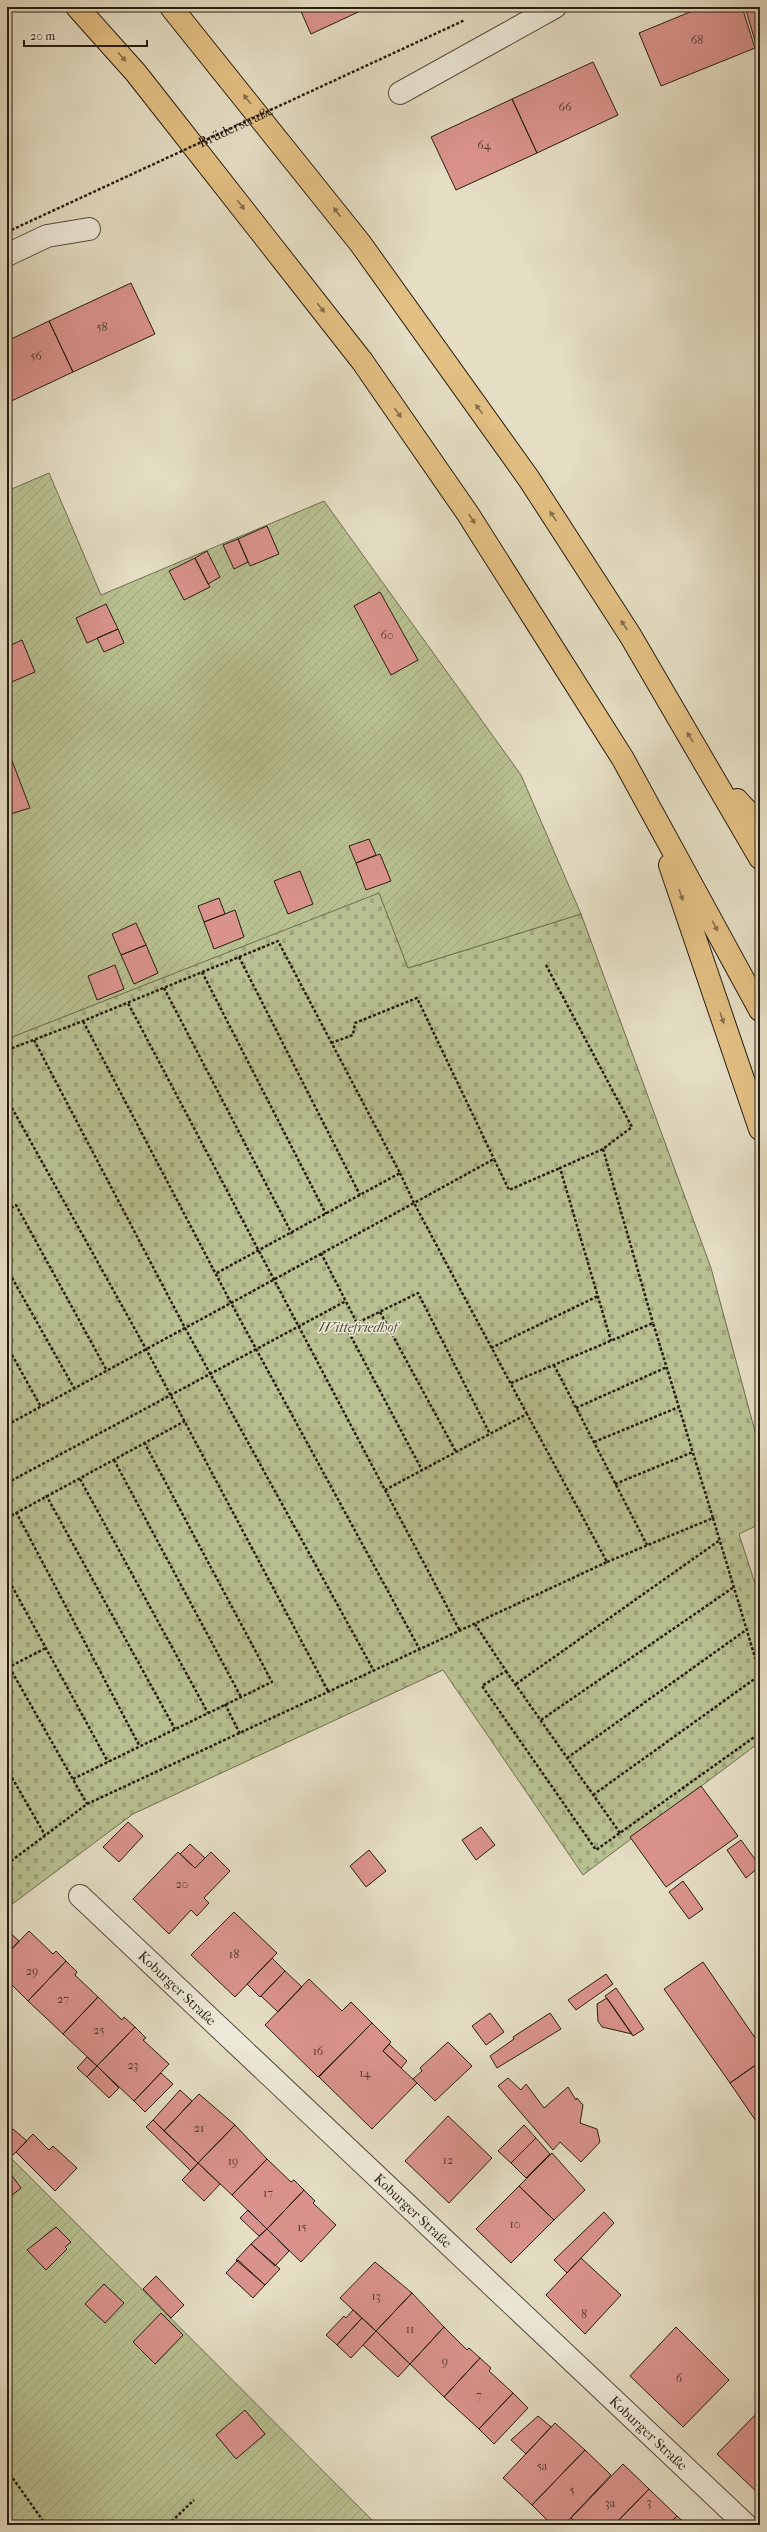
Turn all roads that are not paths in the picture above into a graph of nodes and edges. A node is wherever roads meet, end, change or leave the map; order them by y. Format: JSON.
{"nodes":[{"id":1,"x":77,"y":7,"type":"edge"},
{"id":2,"x":171,"y":7,"type":"edge"},
{"id":3,"x":555,"y":7,"type":"edge"},
{"id":4,"x":400,"y":93,"type":"dead end"},
{"id":5,"x":89,"y":230,"type":"dead end"},
{"id":6,"x":7,"y":255,"type":"edge"},
{"id":7,"x":710,"y":771,"type":"junction"},
{"id":8,"x":650,"y":806,"type":"junction"},
{"id":9,"x":760,"y":825,"type":"edge"},
{"id":10,"x":760,"y":858,"type":"edge"},
{"id":11,"x":760,"y":1010,"type":"edge"},
{"id":12,"x":760,"y":1129,"type":"edge"},
{"id":13,"x":80,"y":1896,"type":"dead end"},
{"id":14,"x":746,"y":2525,"type":"edge"}],
"edges":[{"from":1,"to":8,"type":"highway","one_way":true},
{"from":7,"to":2,"type":"highway","one_way":true},
{"from":3,"to":4,"type":"street"},
{"from":5,"to":6,"type":"street"},
{"from":7,"to":9,"type":"highway"},
{"from":7,"to":10,"type":"highway"},
{"from":8,"to":11,"type":"highway","one_way":true},
{"from":8,"to":12,"type":"highway","one_way":true},
{"from":13,"to":14,"type":"street","name":"Koburger Straße"}]}
